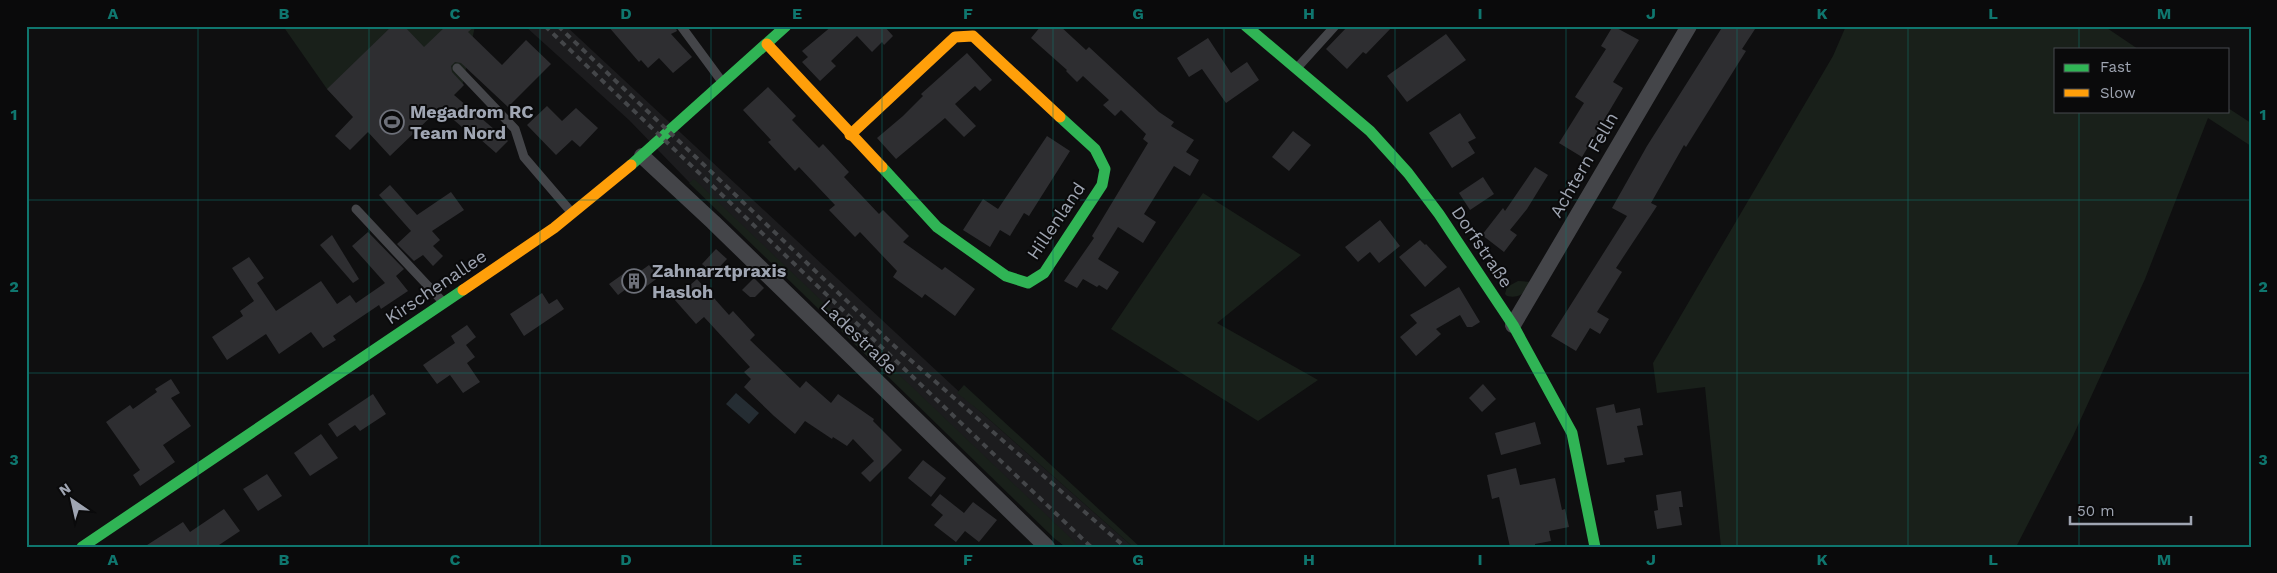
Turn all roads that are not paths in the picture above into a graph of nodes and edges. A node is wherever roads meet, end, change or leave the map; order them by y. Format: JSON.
{"nodes":[{"id":1,"x":681,"y":26,"type":"edge"},
{"id":2,"x":1246,"y":26,"type":"edge"},
{"id":3,"x":1335,"y":26,"type":"edge"},
{"id":4,"x":1688,"y":26,"type":"edge"},
{"id":5,"x":781,"y":28,"type":"edge"},
{"id":6,"x":767,"y":44,"type":"junction"},
{"id":7,"x":457,"y":68,"type":"dead end"},
{"id":8,"x":1297,"y":68,"type":"junction"},
{"id":9,"x":723,"y":83,"type":"junction"},
{"id":10,"x":850,"y":134,"type":"junction"},
{"id":11,"x":642,"y":156,"type":"junction"},
{"id":12,"x":356,"y":209,"type":"dead end"},
{"id":13,"x":572,"y":214,"type":"junction"},
{"id":14,"x":444,"y":303,"type":"junction"},
{"id":15,"x":1513,"y":325,"type":"junction"},
{"id":16,"x":82,"y":547,"type":"edge"},
{"id":17,"x":1047,"y":547,"type":"edge"},
{"id":18,"x":1595,"y":547,"type":"edge"}],
"edges":[{"from":1,"to":9,"type":"lane"},
{"from":2,"to":8,"type":"street","name":"Dorfstraße"},
{"from":3,"to":8,"type":"lane"},
{"from":4,"to":15,"type":"street","name":"Achtern Felln"},
{"from":5,"to":6,"type":"street","name":"Kirschenallee"},
{"from":6,"to":9,"type":"street","name":"Kirschenallee"},
{"from":6,"to":10,"type":"street","name":"Hillenland"},
{"from":7,"to":13,"type":"lane"},
{"from":8,"to":15,"type":"street","name":"Dorfstraße"},
{"from":9,"to":11,"type":"street","name":"Kirschenallee"},
{"from":10,"to":10,"type":"street","name":"Hillenland"},
{"from":11,"to":13,"type":"street","name":"Kirschenallee"},
{"from":11,"to":17,"type":"street","name":"Ladestraße"},
{"from":12,"to":14,"type":"lane"},
{"from":13,"to":14,"type":"street","name":"Kirschenallee"},
{"from":14,"to":16,"type":"street","name":"Kirschenallee"},
{"from":15,"to":18,"type":"street","name":"Dorfstraße"}]}
